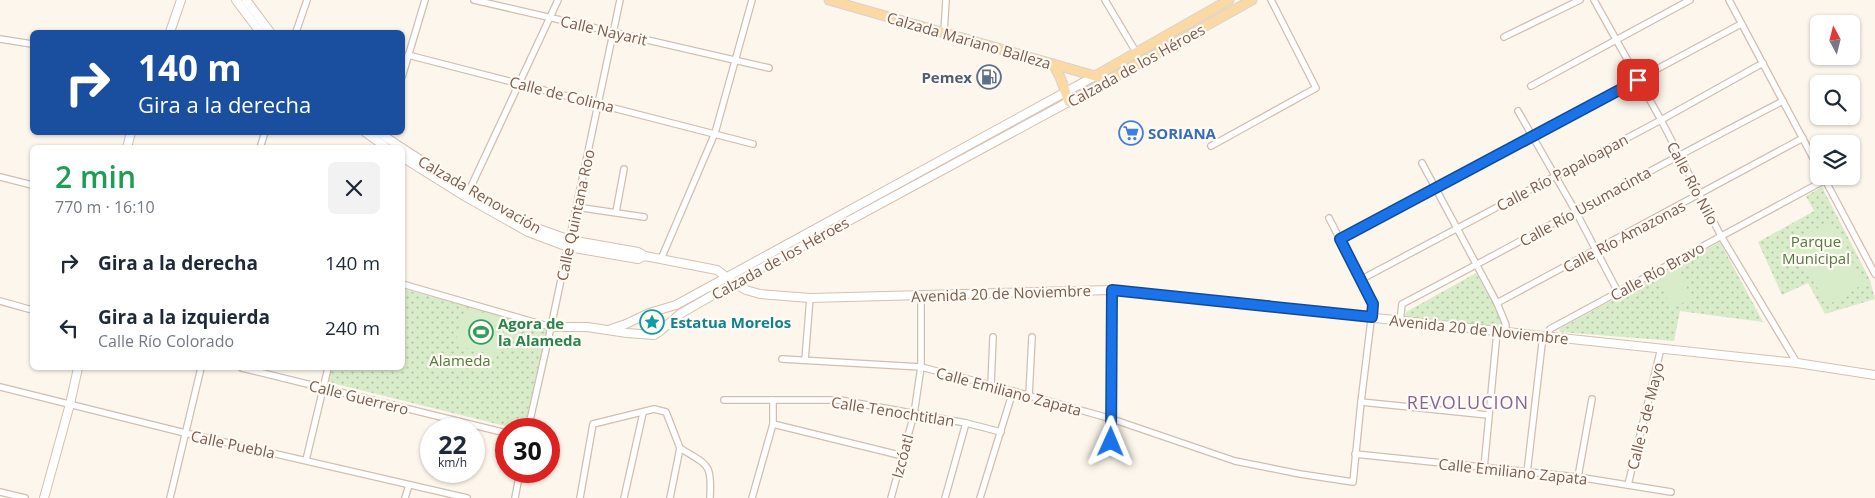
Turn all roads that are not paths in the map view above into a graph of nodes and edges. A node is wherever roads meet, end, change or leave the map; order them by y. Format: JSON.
{"nodes":[{"id":1,"x":181,"y":0,"type":"edge"},
{"id":2,"x":236,"y":0,"type":"edge"},
{"id":3,"x":246,"y":0,"type":"edge"},
{"id":4,"x":307,"y":0,"type":"edge"},
{"id":5,"x":425,"y":0,"type":"edge"},
{"id":6,"x":474,"y":0,"type":"edge"},
{"id":7,"x":558,"y":0,"type":"edge"},
{"id":8,"x":620,"y":0,"type":"edge"},
{"id":9,"x":752,"y":0,"type":"edge"},
{"id":10,"x":829,"y":0,"type":"edge"},
{"id":11,"x":946,"y":0,"type":"edge"},
{"id":12,"x":1105,"y":0,"type":"edge"},
{"id":13,"x":1229,"y":0,"type":"edge"},
{"id":14,"x":1252,"y":0,"type":"edge"},
{"id":15,"x":1271,"y":0,"type":"edge"},
{"id":16,"x":1580,"y":0,"type":"edge"},
{"id":17,"x":1594,"y":0,"type":"edge"},
{"id":18,"x":1690,"y":0,"type":"edge"},
{"id":19,"x":1729,"y":0,"type":"edge"},
{"id":20,"x":549,"y":18,"type":"junction"},
{"id":21,"x":1741,"y":24,"type":"junction"},
{"id":22,"x":171,"y":30,"type":"edge"},
{"id":23,"x":258,"y":30,"type":"edge"},
{"id":24,"x":268,"y":30,"type":"edge"},
{"id":25,"x":297,"y":30,"type":"edge"},
{"id":26,"x":613,"y":32,"type":"junction"},
{"id":27,"x":944,"y":32,"type":"junction"},
{"id":28,"x":1504,"y":37,"type":"dead end"},
{"id":29,"x":0,"y":39,"type":"edge"},
{"id":30,"x":1616,"y":40,"type":"junction"},
{"id":31,"x":30,"y":44,"type":"edge"},
{"id":32,"x":1136,"y":52,"type":"junction"},
{"id":33,"x":408,"y":55,"type":"junction"},
{"id":34,"x":734,"y":60,"type":"junction"},
{"id":35,"x":1762,"y":63,"type":"junction"},
{"id":36,"x":1053,"y":64,"type":"junction"},
{"id":37,"x":405,"y":66,"type":"edge"},
{"id":38,"x":769,"y":68,"type":"dead end"},
{"id":39,"x":1095,"y":76,"type":"junction"},
{"id":40,"x":1109,"y":80,"type":"junction"},
{"id":41,"x":1638,"y":80,"type":"junction"},
{"id":42,"x":519,"y":83,"type":"junction"},
{"id":43,"x":1531,"y":86,"type":"dead end"},
{"id":44,"x":1066,"y":92,"type":"junction"},
{"id":45,"x":1783,"y":100,"type":"junction"},
{"id":46,"x":1069,"y":102,"type":"junction"},
{"id":47,"x":598,"y":103,"type":"junction"},
{"id":48,"x":1518,"y":111,"type":"dead end"},
{"id":49,"x":1661,"y":120,"type":"junction"},
{"id":50,"x":715,"y":133,"type":"junction"},
{"id":51,"x":371,"y":135,"type":"edge"},
{"id":52,"x":1532,"y":137,"type":"junction"},
{"id":53,"x":1802,"y":138,"type":"junction"},
{"id":54,"x":385,"y":142,"type":"edge"},
{"id":55,"x":753,"y":144,"type":"dead end"},
{"id":56,"x":1211,"y":146,"type":"dead end"},
{"id":57,"x":405,"y":150,"type":"edge"},
{"id":58,"x":1810,"y":153,"type":"edge"},
{"id":59,"x":1679,"y":155,"type":"junction"},
{"id":60,"x":405,"y":159,"type":"edge"},
{"id":61,"x":1422,"y":163,"type":"dead end"},
{"id":62,"x":624,"y":169,"type":"dead end"},
{"id":63,"x":0,"y":177,"type":"edge"},
{"id":64,"x":1554,"y":177,"type":"junction"},
{"id":65,"x":30,"y":184,"type":"edge"},
{"id":66,"x":1812,"y":185,"type":"edge"},
{"id":67,"x":1828,"y":185,"type":"edge"},
{"id":68,"x":1436,"y":188,"type":"junction"},
{"id":69,"x":468,"y":194,"type":"junction"},
{"id":70,"x":1700,"y":195,"type":"junction"},
{"id":71,"x":576,"y":207,"type":"junction"},
{"id":72,"x":616,"y":212,"type":"junction"},
{"id":73,"x":1576,"y":212,"type":"junction"},
{"id":74,"x":644,"y":217,"type":"dead end"},
{"id":75,"x":1329,"y":218,"type":"dead end"},
{"id":76,"x":1457,"y":228,"type":"junction"},
{"id":77,"x":1721,"y":236,"type":"junction"},
{"id":78,"x":1340,"y":239,"type":"junction"},
{"id":79,"x":569,"y":243,"type":"junction"},
{"id":80,"x":1595,"y":251,"type":"junction"},
{"id":81,"x":661,"y":259,"type":"junction"},
{"id":82,"x":1477,"y":265,"type":"junction"},
{"id":83,"x":1875,"y":274,"type":"edge"},
{"id":84,"x":726,"y":277,"type":"junction"},
{"id":85,"x":1360,"y":280,"type":"junction"},
{"id":86,"x":734,"y":283,"type":"junction"},
{"id":87,"x":405,"y":285,"type":"edge"},
{"id":88,"x":1112,"y":290,"type":"junction"},
{"id":89,"x":1618,"y":292,"type":"junction"},
{"id":90,"x":921,"y":295,"type":"junction"},
{"id":91,"x":810,"y":298,"type":"junction"},
{"id":92,"x":0,"y":301,"type":"edge"},
{"id":93,"x":1497,"y":304,"type":"junction"},
{"id":94,"x":30,"y":309,"type":"edge"},
{"id":95,"x":655,"y":312,"type":"junction"},
{"id":96,"x":643,"y":316,"type":"junction"},
{"id":97,"x":1372,"y":317,"type":"junction"},
{"id":98,"x":1400,"y":322,"type":"junction"},
{"id":99,"x":551,"y":327,"type":"junction"},
{"id":100,"x":609,"y":330,"type":"junction"},
{"id":101,"x":662,"y":330,"type":"junction"},
{"id":102,"x":1501,"y":332,"type":"junction"},
{"id":103,"x":647,"y":334,"type":"junction"},
{"id":104,"x":993,"y":337,"type":"dead end"},
{"id":105,"x":1032,"y":337,"type":"dead end"},
{"id":106,"x":1544,"y":337,"type":"junction"},
{"id":107,"x":1661,"y":348,"type":"junction"},
{"id":108,"x":782,"y":359,"type":"dead end"},
{"id":109,"x":805,"y":360,"type":"junction"},
{"id":110,"x":1797,"y":362,"type":"junction"},
{"id":111,"x":921,"y":367,"type":"junction"},
{"id":112,"x":78,"y":370,"type":"edge"},
{"id":113,"x":201,"y":370,"type":"edge"},
{"id":114,"x":250,"y":370,"type":"edge"},
{"id":115,"x":327,"y":370,"type":"edge"},
{"id":116,"x":1875,"y":375,"type":"edge"},
{"id":117,"x":991,"y":385,"type":"junction"},
{"id":118,"x":0,"y":387,"type":"edge"},
{"id":119,"x":322,"y":388,"type":"junction"},
{"id":120,"x":1012,"y":390,"type":"junction"},
{"id":121,"x":1029,"y":395,"type":"junction"},
{"id":122,"x":1592,"y":399,"type":"dead end"},
{"id":123,"x":724,"y":400,"type":"dead end"},
{"id":124,"x":773,"y":400,"type":"junction"},
{"id":125,"x":1361,"y":402,"type":"junction"},
{"id":126,"x":70,"y":404,"type":"junction"},
{"id":127,"x":642,"y":413,"type":"junction"},
{"id":128,"x":914,"y":414,"type":"junction"},
{"id":129,"x":1488,"y":415,"type":"junction"},
{"id":130,"x":530,"y":418,"type":"edge"},
{"id":131,"x":1112,"y":419,"type":"junction"},
{"id":132,"x":966,"y":423,"type":"junction"},
{"id":133,"x":773,"y":424,"type":"junction"},
{"id":134,"x":495,"y":430,"type":"edge"},
{"id":135,"x":1000,"y":432,"type":"junction"},
{"id":136,"x":185,"y":433,"type":"junction"},
{"id":137,"x":1111,"y":442,"type":"dead end"},
{"id":138,"x":680,"y":448,"type":"junction"},
{"id":139,"x":1355,"y":454,"type":"junction"},
{"id":140,"x":903,"y":456,"type":"junction"},
{"id":141,"x":306,"y":460,"type":"junction"},
{"id":142,"x":1484,"y":468,"type":"junction"},
{"id":143,"x":1527,"y":473,"type":"junction"},
{"id":144,"x":1578,"y":477,"type":"junction"},
{"id":145,"x":518,"y":483,"type":"edge"},
{"id":146,"x":408,"y":485,"type":"junction"},
{"id":147,"x":1628,"y":485,"type":"junction"},
{"id":148,"x":0,"y":492,"type":"edge"},
{"id":149,"x":1671,"y":492,"type":"dead end"},
{"id":150,"x":25,"y":498,"type":"edge"},
{"id":151,"x":44,"y":498,"type":"edge"},
{"id":152,"x":170,"y":498,"type":"edge"},
{"id":153,"x":405,"y":498,"type":"edge"},
{"id":154,"x":467,"y":498,"type":"edge"},
{"id":155,"x":515,"y":498,"type":"edge"},
{"id":156,"x":580,"y":498,"type":"edge"},
{"id":157,"x":624,"y":498,"type":"edge"},
{"id":158,"x":670,"y":498,"type":"edge"},
{"id":159,"x":710,"y":498,"type":"edge"},
{"id":160,"x":752,"y":498,"type":"edge"},
{"id":161,"x":891,"y":498,"type":"edge"},
{"id":162,"x":945,"y":498,"type":"edge"},
{"id":163,"x":980,"y":498,"type":"edge"}],
"edges":[{"from":1,"to":22,"type":"street"},
{"from":2,"to":23,"type":"street"},
{"from":3,"to":24,"type":"street"},
{"from":4,"to":25,"type":"street"},
{"from":5,"to":33,"type":"street"},
{"from":6,"to":20,"type":"street","name":"Calle Nayarit"},
{"from":7,"to":20,"type":"street"},
{"from":8,"to":26,"type":"street","name":"Calle Quintana Roo"},
{"from":9,"to":34,"type":"street"},
{"from":10,"to":27,"type":"main road","name":"Calzada Mariano Balleza"},
{"from":11,"to":27,"type":"street"},
{"from":12,"to":32,"type":"street"},
{"from":13,"to":32,"type":"main road","name":"Calzada de los Héroes"},
{"from":14,"to":40,"type":"main road","name":"Calzada de los Héroes"},
{"from":15,"to":56,"type":"street"},
{"from":16,"to":28,"type":"street"},
{"from":17,"to":30,"type":"street","name":"Calle Río Nilo"},
{"from":18,"to":30,"type":"street"},
{"from":19,"to":21,"type":"street"},
{"from":20,"to":26,"type":"street","name":"Calle Nayarit"},
{"from":20,"to":42,"type":"street"},
{"from":21,"to":35,"type":"street"},
{"from":21,"to":41,"type":"street"},
{"from":26,"to":34,"type":"street","name":"Calle Nayarit"},
{"from":26,"to":47,"type":"street","name":"Calle Quintana Roo"},
{"from":27,"to":36,"type":"main road","name":"Calzada Mariano Balleza"},
{"from":29,"to":31,"type":"street"},
{"from":30,"to":41,"type":"street","name":"Calle Río Nilo"},
{"from":30,"to":43,"type":"street"},
{"from":32,"to":39,"type":"main road","name":"Calzada de los Héroes"},
{"from":33,"to":37,"type":"street"},
{"from":33,"to":42,"type":"street","name":"Calle de Colima"},
{"from":34,"to":38,"type":"street","name":"Calle Nayarit"},
{"from":34,"to":50,"type":"street"},
{"from":35,"to":45,"type":"street"},
{"from":35,"to":49,"type":"street","name":"Calle Río Papaloapan"},
{"from":36,"to":39,"type":"main road","name":"Calzada Mariano Balleza"},
{"from":36,"to":44,"type":"main road"},
{"from":39,"to":40,"type":"main road","name":"Calzada Mariano Balleza"},
{"from":39,"to":44,"type":"street","name":"Calzada de los Héroes"},
{"from":40,"to":46,"type":"street","name":"Calzada de los Héroes"},
{"from":41,"to":49,"type":"street","name":"Calle Río Nilo"},
{"from":41,"to":52,"type":"street"},
{"from":42,"to":47,"type":"street","name":"Calle de Colima"},
{"from":42,"to":69,"type":"street"},
{"from":44,"to":46,"type":"main road"},
{"from":44,"to":84,"type":"street","name":"Calzada de los Héroes"},
{"from":45,"to":53,"type":"street"},
{"from":45,"to":59,"type":"street","name":"Calle Río Usumacinta"},
{"from":46,"to":86,"type":"street","name":"Calzada de los Héroes"},
{"from":47,"to":50,"type":"street","name":"Calle de Colima"},
{"from":47,"to":71,"type":"street","name":"Calle Quintana Roo"},
{"from":48,"to":52,"type":"street"},
{"from":49,"to":59,"type":"street","name":"Calle Río Nilo"},
{"from":49,"to":64,"type":"street","name":"Calle Río Papaloapan"},
{"from":50,"to":55,"type":"street","name":"Calle de Colima"},
{"from":50,"to":81,"type":"street"},
{"from":51,"to":54,"type":"street","name":"Calzada Renovación"},
{"from":52,"to":64,"type":"street"},
{"from":52,"to":68,"type":"street"},
{"from":53,"to":58,"type":"street"},
{"from":53,"to":70,"type":"street","name":"Calle Río Amazonas"},
{"from":57,"to":69,"type":"street","name":"Calzada Renovación"},
{"from":59,"to":70,"type":"street","name":"Calle Río Nilo"},
{"from":59,"to":73,"type":"street","name":"Calle Río Usumacinta"},
{"from":60,"to":69,"type":"street","name":"Calzada Renovación"},
{"from":61,"to":68,"type":"street"},
{"from":62,"to":72,"type":"street"},
{"from":63,"to":65,"type":"street"},
{"from":64,"to":73,"type":"street"},
{"from":64,"to":76,"type":"street","name":"Calle Río Papaloapan"},
{"from":66,"to":77,"type":"street","name":"Calle Río Bravo"},
{"from":67,"to":83,"type":"street"},
{"from":68,"to":76,"type":"street"},
{"from":68,"to":78,"type":"street"},
{"from":69,"to":79,"type":"street","name":"Calzada Renovación"},
{"from":70,"to":77,"type":"street","name":"Calle Río Nilo"},
{"from":70,"to":80,"type":"street","name":"Calle Río Amazonas"},
{"from":71,"to":72,"type":"street"},
{"from":71,"to":79,"type":"street","name":"Calle Quintana Roo"},
{"from":72,"to":74,"type":"street"},
{"from":73,"to":80,"type":"street"},
{"from":73,"to":82,"type":"street","name":"Calle Río Usumacinta"},
{"from":75,"to":78,"type":"street"},
{"from":76,"to":82,"type":"street"},
{"from":76,"to":85,"type":"street","name":"Calle Río Papaloapan"},
{"from":77,"to":89,"type":"street","name":"Calle Río Bravo"},
{"from":77,"to":110,"type":"street","name":"Calle Río Nilo"},
{"from":78,"to":85,"type":"street"},
{"from":79,"to":81,"type":"street","name":"Calzada Renovación"},
{"from":79,"to":99,"type":"street","name":"Calle Quintana Roo"},
{"from":80,"to":89,"type":"street"},
{"from":80,"to":93,"type":"street","name":"Calle Río Amazonas"},
{"from":81,"to":84,"type":"street","name":"Calzada Renovación"},
{"from":82,"to":93,"type":"street"},
{"from":82,"to":98,"type":"street","name":"Calle Río Usumacinta"},
{"from":84,"to":86,"type":"street","name":"Avenida 20 de Noviembre"},
{"from":84,"to":95,"type":"street","name":"Calzada de los Héroes"},
{"from":85,"to":97,"type":"street"},
{"from":86,"to":91,"type":"street","name":"Avenida 20 de Noviembre"},
{"from":86,"to":101,"type":"street","name":"Calzada de los Héroes"},
{"from":87,"to":99,"type":"street"},
{"from":88,"to":90,"type":"street","name":"Avenida 20 de Noviembre"},
{"from":88,"to":97,"type":"street","name":"Avenida 20 de Noviembre"},
{"from":88,"to":131,"type":"street"},
{"from":89,"to":106,"type":"street","name":"Calle Río Bravo"},
{"from":90,"to":91,"type":"street","name":"Avenida 20 de Noviembre"},
{"from":90,"to":111,"type":"street","name":"Izcóatl"},
{"from":91,"to":109,"type":"street"},
{"from":92,"to":94,"type":"street"},
{"from":93,"to":102,"type":"street"},
{"from":95,"to":96,"type":"street","name":"Calzada de los Héroes"},
{"from":95,"to":101,"type":"street"},
{"from":96,"to":100,"type":"street","name":"Calzada de los Héroes"},
{"from":96,"to":103,"type":"street"},
{"from":97,"to":98,"type":"street","name":"Avenida 20 de Noviembre"},
{"from":97,"to":125,"type":"street"},
{"from":98,"to":102,"type":"street","name":"Avenida 20 de Noviembre"},
{"from":99,"to":100,"type":"street"},
{"from":99,"to":130,"type":"street","name":"Calle Quintana Roo"},
{"from":100,"to":103,"type":"street","name":"Calzada de los Héroes"},
{"from":101,"to":103,"type":"street","name":"Calzada de los Héroes"},
{"from":102,"to":106,"type":"street","name":"Avenida 20 de Noviembre"},
{"from":102,"to":129,"type":"street"},
{"from":104,"to":117,"type":"street"},
{"from":105,"to":121,"type":"street"},
{"from":106,"to":107,"type":"street","name":"Avenida 20 de Noviembre"},
{"from":106,"to":143,"type":"street"},
{"from":107,"to":110,"type":"street","name":"Avenida 20 de Noviembre"},
{"from":107,"to":147,"type":"street","name":"Calle 5 de Mayo"},
{"from":108,"to":109,"type":"street","name":"Calle Emiliano Zapata"},
{"from":109,"to":111,"type":"street","name":"Calle Emiliano Zapata"},
{"from":110,"to":116,"type":"street","name":"Avenida 20 de Noviembre"},
{"from":111,"to":117,"type":"street","name":"Calle Emiliano Zapata"},
{"from":111,"to":128,"type":"street","name":"Izcóatl"},
{"from":112,"to":126,"type":"street"},
{"from":113,"to":136,"type":"street"},
{"from":114,"to":119,"type":"street","name":"Calle Guerrero"},
{"from":115,"to":119,"type":"street"},
{"from":117,"to":120,"type":"street","name":"Calle Emiliano Zapata"},
{"from":118,"to":126,"type":"street","name":"Calle Puebla"},
{"from":119,"to":134,"type":"street","name":"Calle Guerrero"},
{"from":119,"to":141,"type":"street"},
{"from":120,"to":121,"type":"street","name":"Calle Emiliano Zapata"},
{"from":120,"to":135,"type":"street"},
{"from":121,"to":131,"type":"street","name":"Calle Emiliano Zapata"},
{"from":122,"to":144,"type":"street"},
{"from":123,"to":124,"type":"street","name":"Calle Tenochtitlan"},
{"from":124,"to":128,"type":"street","name":"Calle Tenochtitlan"},
{"from":124,"to":133,"type":"street"},
{"from":125,"to":129,"type":"street"},
{"from":125,"to":139,"type":"street"},
{"from":126,"to":136,"type":"street","name":"Calle Puebla"},
{"from":126,"to":151,"type":"street"},
{"from":127,"to":138,"type":"street"},
{"from":127,"to":156,"type":"street"},
{"from":127,"to":157,"type":"street"},
{"from":128,"to":132,"type":"street","name":"Calle Tenochtitlan"},
{"from":128,"to":140,"type":"street","name":"Izcóatl"},
{"from":129,"to":142,"type":"street"},
{"from":131,"to":137,"type":"street"},
{"from":131,"to":139,"type":"street","name":"Calle Emiliano Zapata"},
{"from":132,"to":135,"type":"street","name":"Calle Tenochtitlan"},
{"from":132,"to":162,"type":"street"},
{"from":133,"to":140,"type":"street"},
{"from":133,"to":160,"type":"street"},
{"from":135,"to":163,"type":"street"},
{"from":136,"to":141,"type":"street","name":"Calle Puebla"},
{"from":136,"to":152,"type":"street"},
{"from":138,"to":158,"type":"street"},
{"from":138,"to":159,"type":"street"},
{"from":139,"to":142,"type":"street","name":"Calle Emiliano Zapata"},
{"from":140,"to":161,"type":"street","name":"Izcóatl"},
{"from":141,"to":146,"type":"street","name":"Calle Puebla"},
{"from":142,"to":143,"type":"street","name":"Calle Emiliano Zapata"},
{"from":143,"to":144,"type":"street","name":"Calle Emiliano Zapata"},
{"from":144,"to":147,"type":"street","name":"Calle Emiliano Zapata"},
{"from":145,"to":155,"type":"street"},
{"from":146,"to":153,"type":"street"},
{"from":146,"to":154,"type":"street","name":"Calle Puebla"},
{"from":147,"to":149,"type":"street","name":"Calle Emiliano Zapata"},
{"from":148,"to":150,"type":"street"}]}
